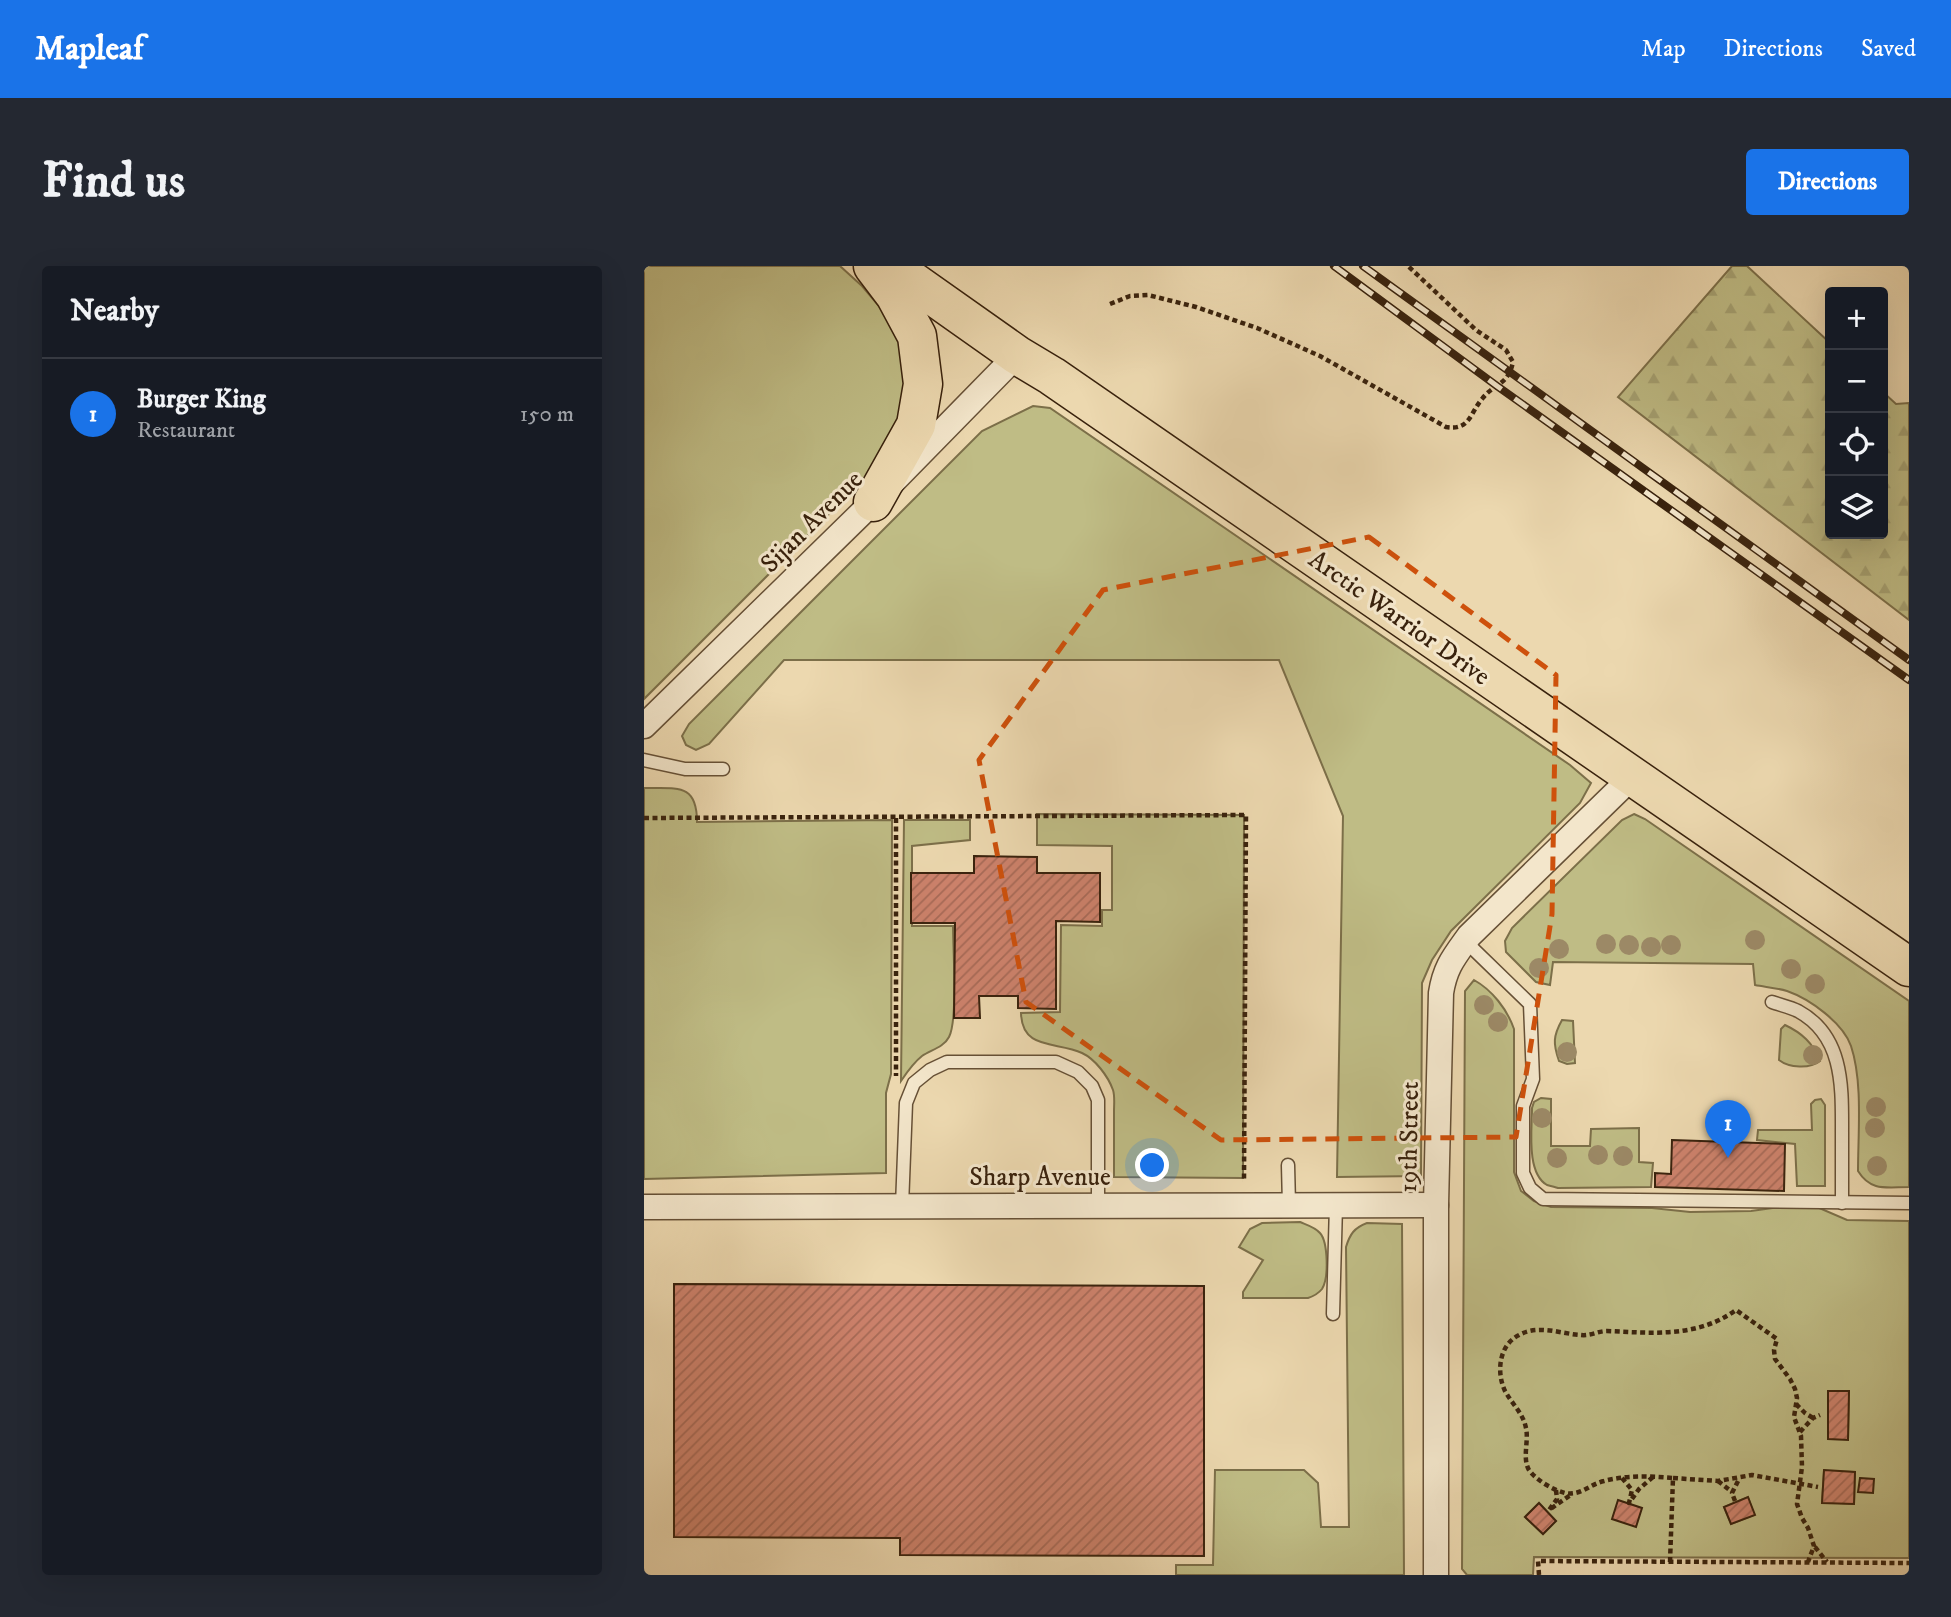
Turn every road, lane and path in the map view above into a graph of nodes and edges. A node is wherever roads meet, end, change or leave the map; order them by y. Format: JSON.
{"nodes":[{"id":1,"x":873,"y":266,"type":"edge"},
{"id":2,"x":891,"y":266,"type":"edge"},
{"id":3,"x":1408,"y":266,"type":"edge"},
{"id":4,"x":1110,"y":304,"type":"dead end"},
{"id":5,"x":1017,"y":355,"type":"junction"},
{"id":6,"x":873,"y":502,"type":"junction"},
{"id":7,"x":644,"y":726,"type":"edge"},
{"id":8,"x":644,"y":760,"type":"edge"},
{"id":9,"x":723,"y":769,"type":"dead end"},
{"id":10,"x":1632,"y":777,"type":"junction"},
{"id":11,"x":644,"y":818,"type":"edge"},
{"id":12,"x":896,"y":818,"type":"junction"},
{"id":13,"x":1465,"y":941,"type":"junction"},
{"id":14,"x":1909,"y":967,"type":"edge"},
{"id":15,"x":1772,"y":1002,"type":"dead end"},
{"id":16,"x":896,"y":1078,"type":"dead end"},
{"id":17,"x":1288,"y":1165,"type":"dead end"},
{"id":18,"x":1231,"y":1180,"type":"dead end"},
{"id":19,"x":1244,"y":1180,"type":"junction"},
{"id":20,"x":1288,"y":1180,"type":"junction"},
{"id":21,"x":1842,"y":1203,"type":"junction"},
{"id":22,"x":1909,"y":1203,"type":"edge"},
{"id":23,"x":1289,"y":1205,"type":"junction"},
{"id":24,"x":1336,"y":1205,"type":"junction"},
{"id":25,"x":1436,"y":1205,"type":"junction"},
{"id":26,"x":902,"y":1206,"type":"junction"},
{"id":27,"x":1098,"y":1206,"type":"junction"},
{"id":28,"x":644,"y":1207,"type":"edge"},
{"id":29,"x":1333,"y":1314,"type":"dead end"},
{"id":30,"x":1796,"y":1404,"type":"junction"},
{"id":31,"x":1820,"y":1415,"type":"dead end"},
{"id":32,"x":1813,"y":1418,"type":"junction"},
{"id":33,"x":1800,"y":1433,"type":"junction"},
{"id":34,"x":1654,"y":1477,"type":"junction"},
{"id":35,"x":1622,"y":1478,"type":"junction"},
{"id":36,"x":1673,"y":1478,"type":"junction"},
{"id":37,"x":1741,"y":1478,"type":"junction"},
{"id":38,"x":1718,"y":1481,"type":"junction"},
{"id":39,"x":1799,"y":1484,"type":"junction"},
{"id":40,"x":1818,"y":1487,"type":"dead end"},
{"id":41,"x":1555,"y":1489,"type":"junction"},
{"id":42,"x":1572,"y":1493,"type":"junction"},
{"id":43,"x":1732,"y":1493,"type":"junction"},
{"id":44,"x":1735,"y":1501,"type":"dead end"},
{"id":45,"x":1814,"y":1546,"type":"junction"},
{"id":46,"x":1670,"y":1562,"type":"junction"},
{"id":47,"x":1808,"y":1562,"type":"junction"},
{"id":48,"x":1827,"y":1562,"type":"junction"},
{"id":49,"x":1909,"y":1563,"type":"edge"},
{"id":50,"x":1436,"y":1575,"type":"edge"},
{"id":51,"x":1539,"y":1575,"type":"edge"}],
"edges":[{"from":1,"to":6,"type":"main road"},
{"from":2,"to":5,"type":"main road","name":"Arctic Warrior Drive"},
{"from":3,"to":4,"type":"path"},
{"from":5,"to":6,"type":"street","name":"Sijan Avenue"},
{"from":5,"to":10,"type":"main road","name":"Arctic Warrior Drive"},
{"from":6,"to":7,"type":"street","name":"Sijan Avenue"},
{"from":8,"to":9,"type":"lane"},
{"from":10,"to":13,"type":"street","name":"19th Street"},
{"from":10,"to":14,"type":"main road","name":"Arctic Warrior Drive"},
{"from":11,"to":12,"type":"path"},
{"from":12,"to":16,"type":"path"},
{"from":12,"to":19,"type":"path"},
{"from":13,"to":21,"type":"lane"},
{"from":13,"to":25,"type":"street","name":"19th Street"},
{"from":15,"to":21,"type":"lane"},
{"from":17,"to":20,"type":"lane"},
{"from":18,"to":19,"type":"path"},
{"from":19,"to":20,"type":"path"},
{"from":20,"to":23,"type":"lane"},
{"from":21,"to":22,"type":"lane"},
{"from":23,"to":24,"type":"street","name":"Sharp Avenue"},
{"from":23,"to":27,"type":"street","name":"Sharp Avenue"},
{"from":24,"to":25,"type":"street","name":"Sharp Avenue"},
{"from":24,"to":29,"type":"lane"},
{"from":25,"to":50,"type":"street","name":"19th Street"},
{"from":26,"to":27,"type":"street","name":"Sharp Avenue"},
{"from":26,"to":27,"type":"lane"},
{"from":26,"to":28,"type":"street","name":"Sharp Avenue"},
{"from":30,"to":32,"type":"path"},
{"from":30,"to":33,"type":"path"},
{"from":30,"to":41,"type":"path"},
{"from":31,"to":32,"type":"path"},
{"from":32,"to":33,"type":"path"},
{"from":33,"to":39,"type":"path"},
{"from":34,"to":35,"type":"path"},
{"from":34,"to":35,"type":"path"},
{"from":34,"to":36,"type":"path"},
{"from":35,"to":42,"type":"path"},
{"from":36,"to":38,"type":"path"},
{"from":36,"to":46,"type":"path"},
{"from":37,"to":38,"type":"path"},
{"from":37,"to":39,"type":"path"},
{"from":37,"to":43,"type":"path"},
{"from":38,"to":43,"type":"path"},
{"from":39,"to":40,"type":"path"},
{"from":39,"to":45,"type":"path"},
{"from":41,"to":42,"type":"path"},
{"from":41,"to":42,"type":"path"},
{"from":43,"to":44,"type":"path"},
{"from":45,"to":47,"type":"path"},
{"from":45,"to":48,"type":"path"},
{"from":46,"to":47,"type":"path"},
{"from":46,"to":51,"type":"path"},
{"from":47,"to":48,"type":"path"},
{"from":48,"to":49,"type":"path"}]}
